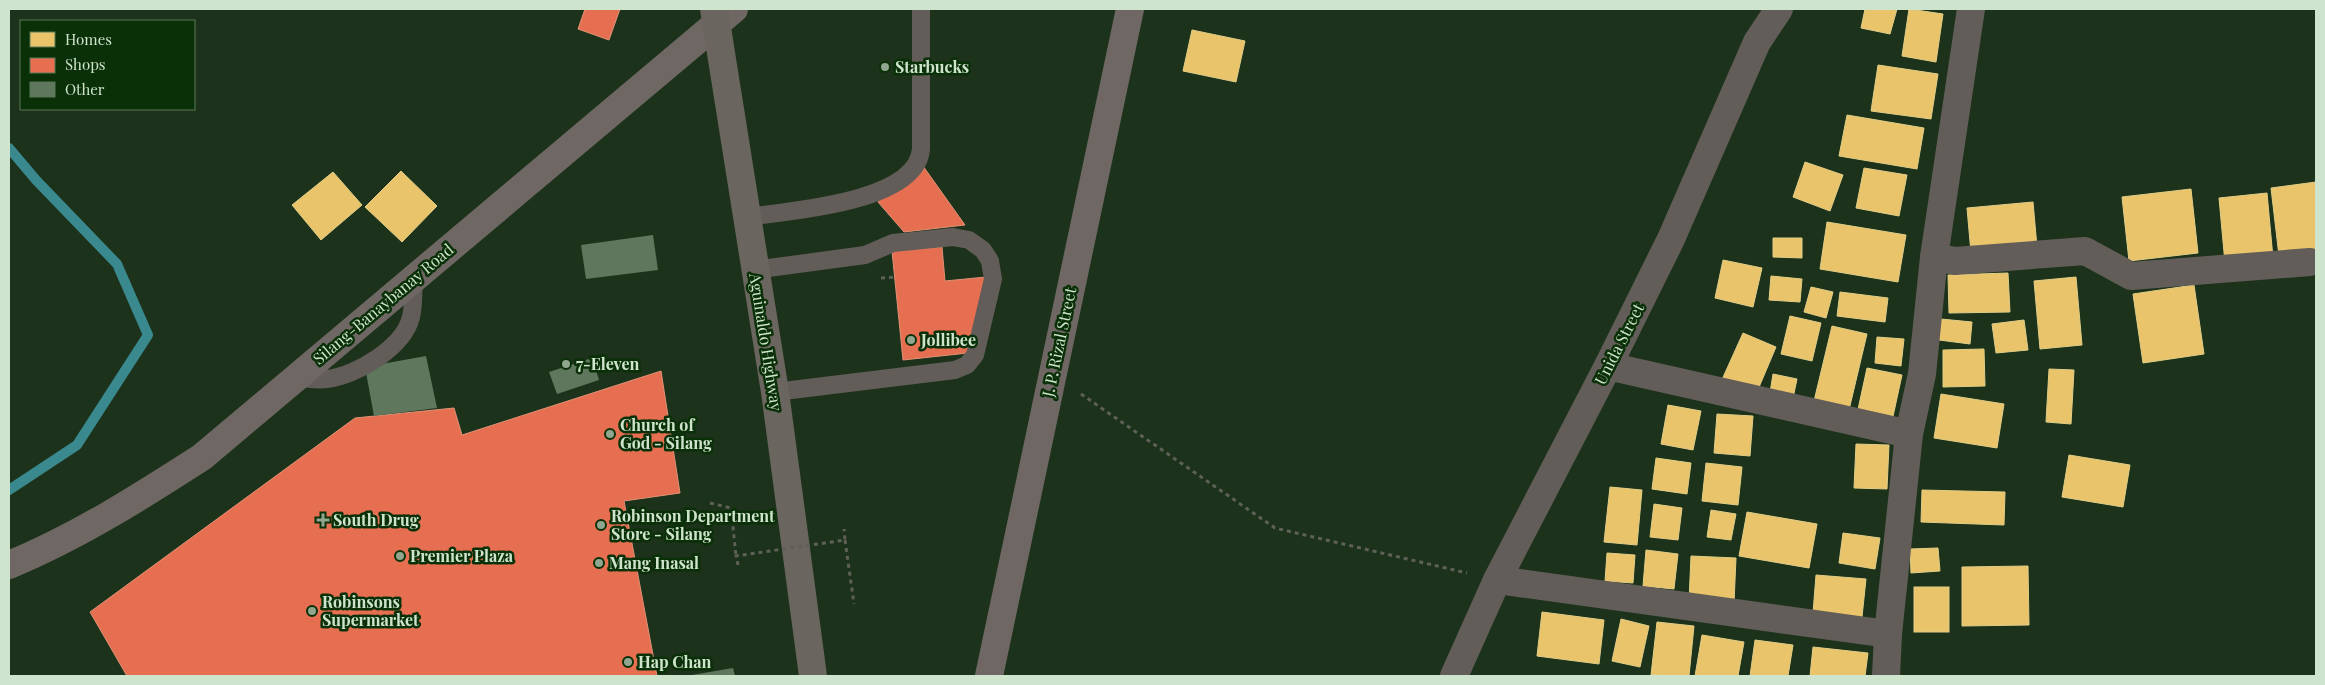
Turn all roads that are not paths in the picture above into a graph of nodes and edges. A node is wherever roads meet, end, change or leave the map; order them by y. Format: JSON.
{"nodes":[{"id":1,"x":921,"y":9,"type":"edge"},
{"id":2,"x":1130,"y":9,"type":"edge"},
{"id":3,"x":1779,"y":9,"type":"edge"},
{"id":4,"x":1971,"y":9,"type":"edge"},
{"id":5,"x":721,"y":14,"type":"edge"},
{"id":6,"x":746,"y":217,"type":"junction"},
{"id":7,"x":1934,"y":257,"type":"junction"},
{"id":8,"x":2310,"y":262,"type":"dead end"},
{"id":9,"x":754,"y":270,"type":"junction"},
{"id":10,"x":414,"y":278,"type":"junction"},
{"id":11,"x":1608,"y":366,"type":"junction"},
{"id":12,"x":296,"y":378,"type":"junction"},
{"id":13,"x":775,"y":392,"type":"junction"},
{"id":14,"x":1909,"y":434,"type":"junction"},
{"id":15,"x":9,"y":565,"type":"edge"},
{"id":16,"x":1497,"y":580,"type":"junction"},
{"id":17,"x":1888,"y":634,"type":"junction"},
{"id":18,"x":813,"y":676,"type":"edge"},
{"id":19,"x":988,"y":676,"type":"edge"},
{"id":20,"x":1454,"y":676,"type":"edge"},
{"id":21,"x":1886,"y":676,"type":"edge"}],
"edges":[{"from":1,"to":6,"type":"lane"},
{"from":2,"to":19,"type":"main road","name":"J. P. Rizal Street"},
{"from":3,"to":11,"type":"street","name":"Unida Street"},
{"from":4,"to":7,"type":"street"},
{"from":5,"to":6,"type":"main road","name":"Aguinaldo Highway"},
{"from":5,"to":10,"type":"main road","name":"Silang-Banaybanay Road"},
{"from":6,"to":9,"type":"main road","name":"Aguinaldo Highway"},
{"from":7,"to":8,"type":"street"},
{"from":7,"to":14,"type":"street"},
{"from":9,"to":13,"type":"main road","name":"Aguinaldo Highway"},
{"from":9,"to":13,"type":"lane"},
{"from":10,"to":12,"type":"main road","name":"Silang-Banaybanay Road"},
{"from":10,"to":12,"type":"lane"},
{"from":11,"to":14,"type":"street"},
{"from":11,"to":16,"type":"street","name":"Unida Street"},
{"from":12,"to":15,"type":"main road","name":"Silang-Banaybanay Road"},
{"from":13,"to":18,"type":"main road","name":"Aguinaldo Highway"},
{"from":14,"to":17,"type":"street"},
{"from":16,"to":17,"type":"street"},
{"from":16,"to":20,"type":"street","name":"Unida Street"},
{"from":17,"to":21,"type":"street"}]}
